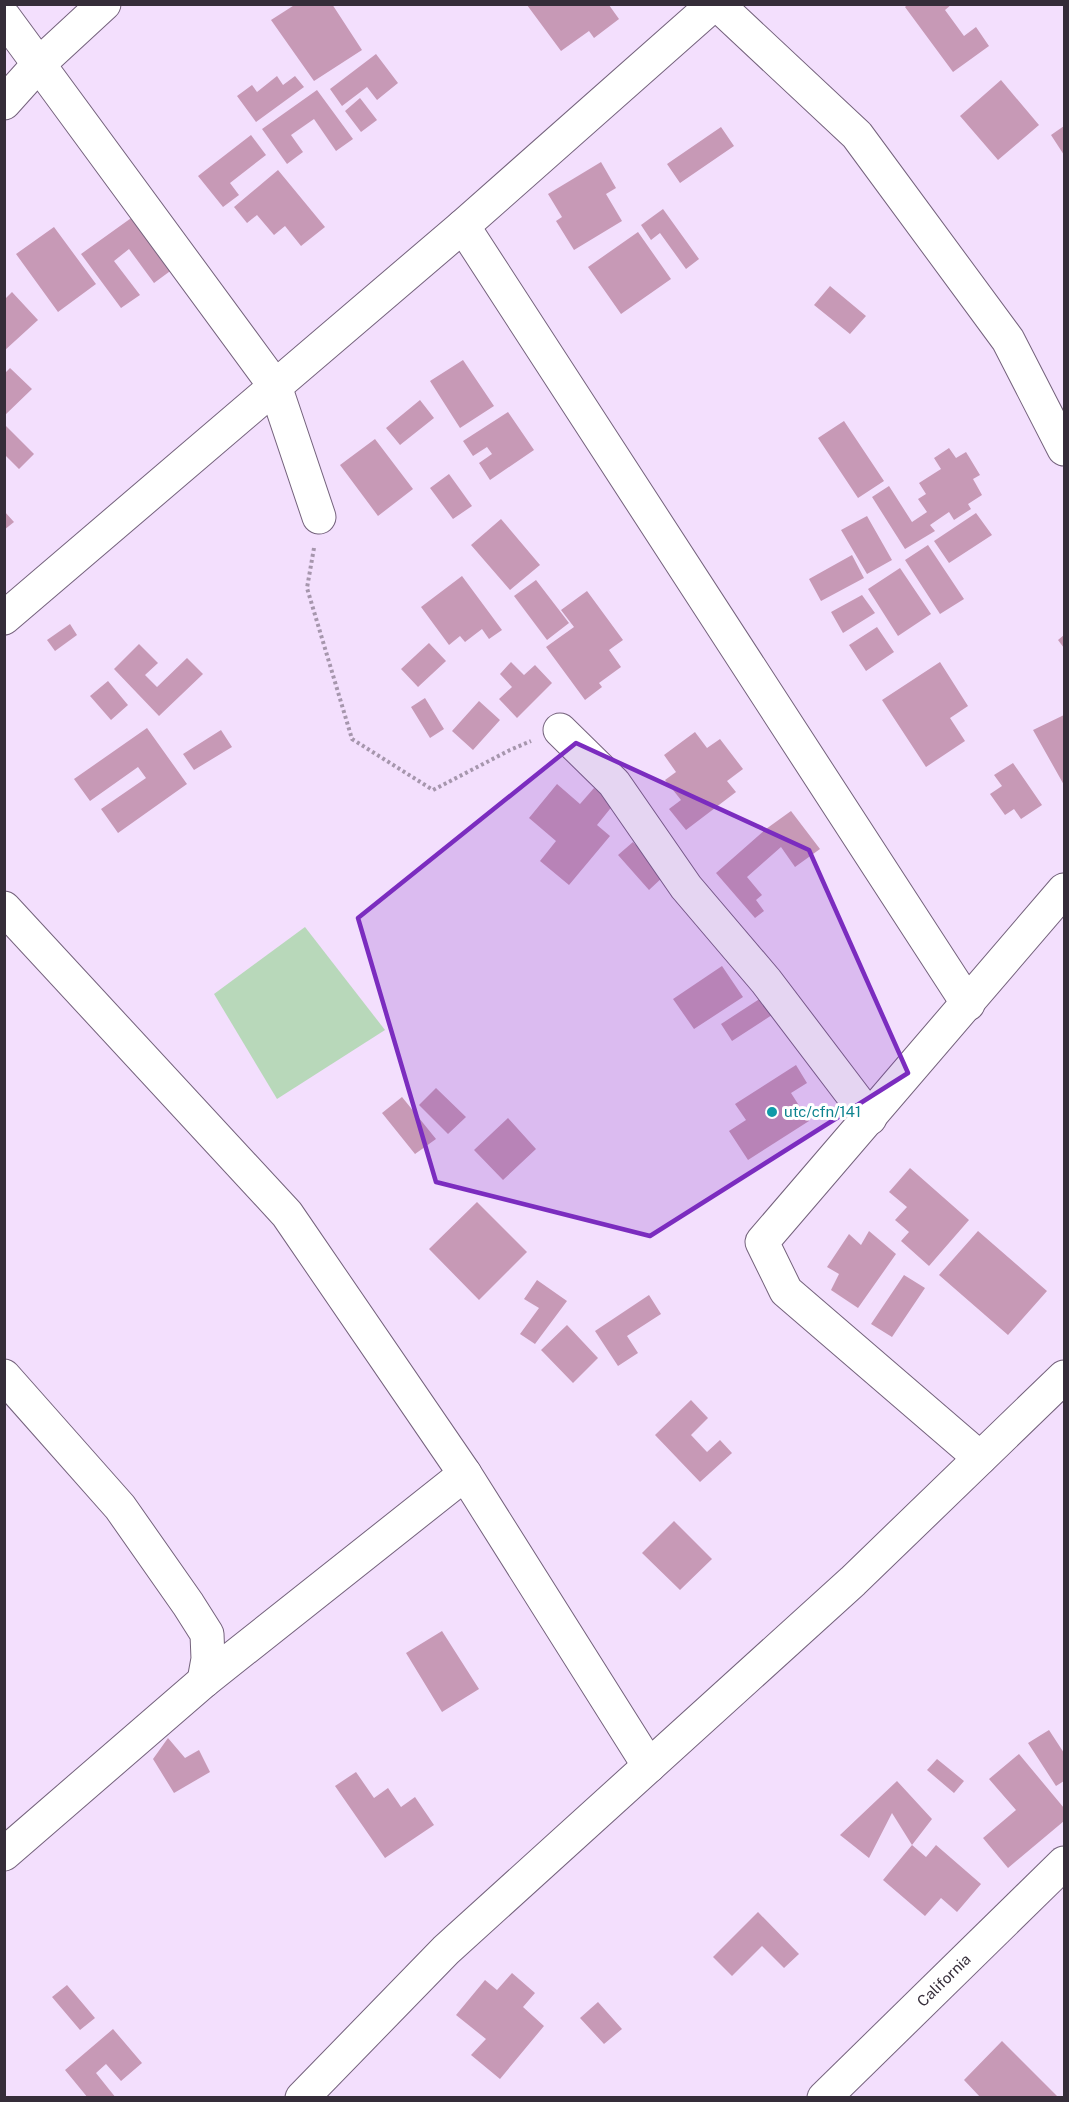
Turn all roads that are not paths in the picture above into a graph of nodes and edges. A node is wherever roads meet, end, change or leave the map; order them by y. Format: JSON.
{"nodes":[{"id":1,"x":104,"y":4,"type":"edge"},
{"id":2,"x":715,"y":4,"type":"edge"},
{"id":3,"x":4,"y":17,"type":"edge"},
{"id":4,"x":39,"y":64,"type":"junction"},
{"id":5,"x":4,"y":103,"type":"edge"},
{"id":6,"x":463,"y":226,"type":"junction"},
{"id":7,"x":275,"y":386,"type":"junction"},
{"id":8,"x":1065,"y":449,"type":"edge"},
{"id":9,"x":319,"y":518,"type":"road end"},
{"id":10,"x":4,"y":618,"type":"edge"},
{"id":11,"x":560,"y":730,"type":"road end"},
{"id":12,"x":1065,"y":890,"type":"edge"},
{"id":13,"x":7,"y":913,"type":"edge"},
{"id":14,"x":968,"y":1004,"type":"junction"},
{"id":15,"x":870,"y":1118,"type":"junction"},
{"id":16,"x":4,"y":1376,"type":"edge"},
{"id":17,"x":1060,"y":1393,"type":"edge"},
{"id":18,"x":980,"y":1458,"type":"junction"},
{"id":19,"x":465,"y":1474,"type":"junction"},
{"id":20,"x":204,"y":1681,"type":"junction"},
{"id":21,"x":649,"y":1766,"type":"junction"},
{"id":22,"x":4,"y":1854,"type":"edge"},
{"id":23,"x":1065,"y":1863,"type":"edge"},
{"id":24,"x":302,"y":2097,"type":"edge"},
{"id":25,"x":824,"y":2097,"type":"edge"}],
"edges":[{"from":1,"to":4,"type":"street"},
{"from":2,"to":6,"type":"street"},
{"from":2,"to":8,"type":"street"},
{"from":3,"to":4,"type":"street"},
{"from":4,"to":5,"type":"street"},
{"from":4,"to":7,"type":"street"},
{"from":6,"to":7,"type":"street"},
{"from":6,"to":14,"type":"street"},
{"from":7,"to":9,"type":"street"},
{"from":7,"to":10,"type":"street"},
{"from":11,"to":15,"type":"street"},
{"from":12,"to":14,"type":"street"},
{"from":13,"to":19,"type":"street"},
{"from":14,"to":15,"type":"street"},
{"from":15,"to":18,"type":"street"},
{"from":16,"to":20,"type":"street"},
{"from":17,"to":18,"type":"street"},
{"from":18,"to":21,"type":"street"},
{"from":19,"to":20,"type":"street"},
{"from":19,"to":21,"type":"street"},
{"from":20,"to":22,"type":"street"},
{"from":21,"to":24,"type":"street"},
{"from":23,"to":25,"type":"street","name":"California"}]}
